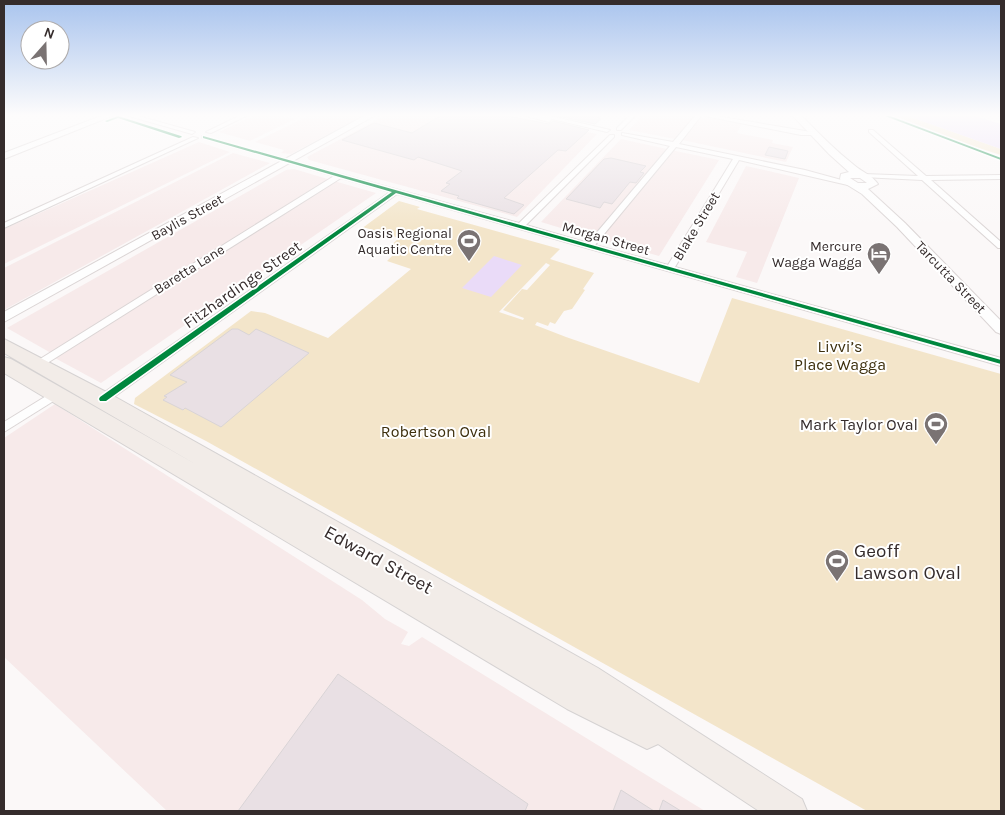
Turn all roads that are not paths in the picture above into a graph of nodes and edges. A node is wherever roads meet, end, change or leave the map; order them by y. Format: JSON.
{"nodes":[{"id":1,"x":155,"y":154,"type":"edge"},
{"id":2,"x":271,"y":154,"type":"edge"},
{"id":3,"x":301,"y":154,"type":"edge"},
{"id":4,"x":589,"y":154,"type":"edge"},
{"id":5,"x":666,"y":154,"type":"edge"},
{"id":6,"x":718,"y":154,"type":"edge"},
{"id":7,"x":834,"y":154,"type":"edge"},
{"id":8,"x":898,"y":154,"type":"edge"},
{"id":9,"x":737,"y":158,"type":"junction"},
{"id":10,"x":290,"y":160,"type":"junction"},
{"id":11,"x":341,"y":175,"type":"junction"},
{"id":12,"x":1001,"y":177,"type":"edge"},
{"id":13,"x":912,"y":178,"type":"junction"},
{"id":14,"x":925,"y":178,"type":"junction"},
{"id":15,"x":858,"y":180,"type":"junction"},
{"id":16,"x":396,"y":191,"type":"junction"},
{"id":17,"x":5,"y":223,"type":"edge"},
{"id":18,"x":902,"y":225,"type":"joint"},
{"id":19,"x":521,"y":226,"type":"junction"},
{"id":20,"x":590,"y":246,"type":"junction"},
{"id":21,"x":1001,"y":246,"type":"edge"},
{"id":22,"x":670,"y":269,"type":"junction"},
{"id":23,"x":4,"y":318,"type":"edge"},
{"id":24,"x":1001,"y":329,"type":"edge"},
{"id":25,"x":4,"y":345,"type":"edge"},
{"id":26,"x":1001,"y":362,"type":"edge"},
{"id":27,"x":4,"y":364,"type":"edge"},
{"id":28,"x":37,"y":364,"type":"junction"},
{"id":29,"x":56,"y":394,"type":"junction"},
{"id":30,"x":94,"y":405,"type":"junction"},
{"id":31,"x":4,"y":428,"type":"edge"},
{"id":32,"x":790,"y":811,"type":"edge"}],
"edges":[{"from":1,"to":17,"type":"street"},
{"from":2,"to":10,"type":"street","name":"Morgan Street"},
{"from":3,"to":10,"type":"main road","name":"Baylis Street"},
{"from":4,"to":19,"type":"street"},
{"from":5,"to":20,"type":"street"},
{"from":6,"to":9,"type":"street"},
{"from":7,"to":15,"type":"main road","name":"Tarcutta Street"},
{"from":8,"to":14,"type":"street"},
{"from":9,"to":15,"type":"street"},
{"from":9,"to":22,"type":"street","name":"Blake Street"},
{"from":10,"to":11,"type":"street","name":"Morgan Street"},
{"from":10,"to":23,"type":"main road","name":"Baylis Street"},
{"from":11,"to":16,"type":"street","name":"Morgan Street"},
{"from":11,"to":28,"type":"street","name":"Baretta Lane"},
{"from":12,"to":14,"type":"street"},
{"from":13,"to":14,"type":"street"},
{"from":13,"to":15,"type":"street"},
{"from":13,"to":15,"type":"street"},
{"from":14,"to":21,"type":"street"},
{"from":15,"to":18,"type":"street","name":"Tarcutta Street"},
{"from":16,"to":19,"type":"street","name":"Morgan Street"},
{"from":16,"to":30,"type":"street","name":"Fitzhardinge Street"},
{"from":18,"to":24,"type":"main road","name":"Tarcutta Street"},
{"from":19,"to":20,"type":"street","name":"Morgan Street"},
{"from":20,"to":22,"type":"street","name":"Morgan Street"},
{"from":22,"to":26,"type":"street","name":"Morgan Street"},
{"from":25,"to":28,"type":"highway","name":"Edward Street"},
{"from":27,"to":29,"type":"highway","name":"Edward Street"},
{"from":28,"to":30,"type":"highway","name":"Edward Street"},
{"from":29,"to":30,"type":"highway","name":"Edward Street"},
{"from":29,"to":31,"type":"street"},
{"from":30,"to":32,"type":"highway","name":"Edward Street"}]}
